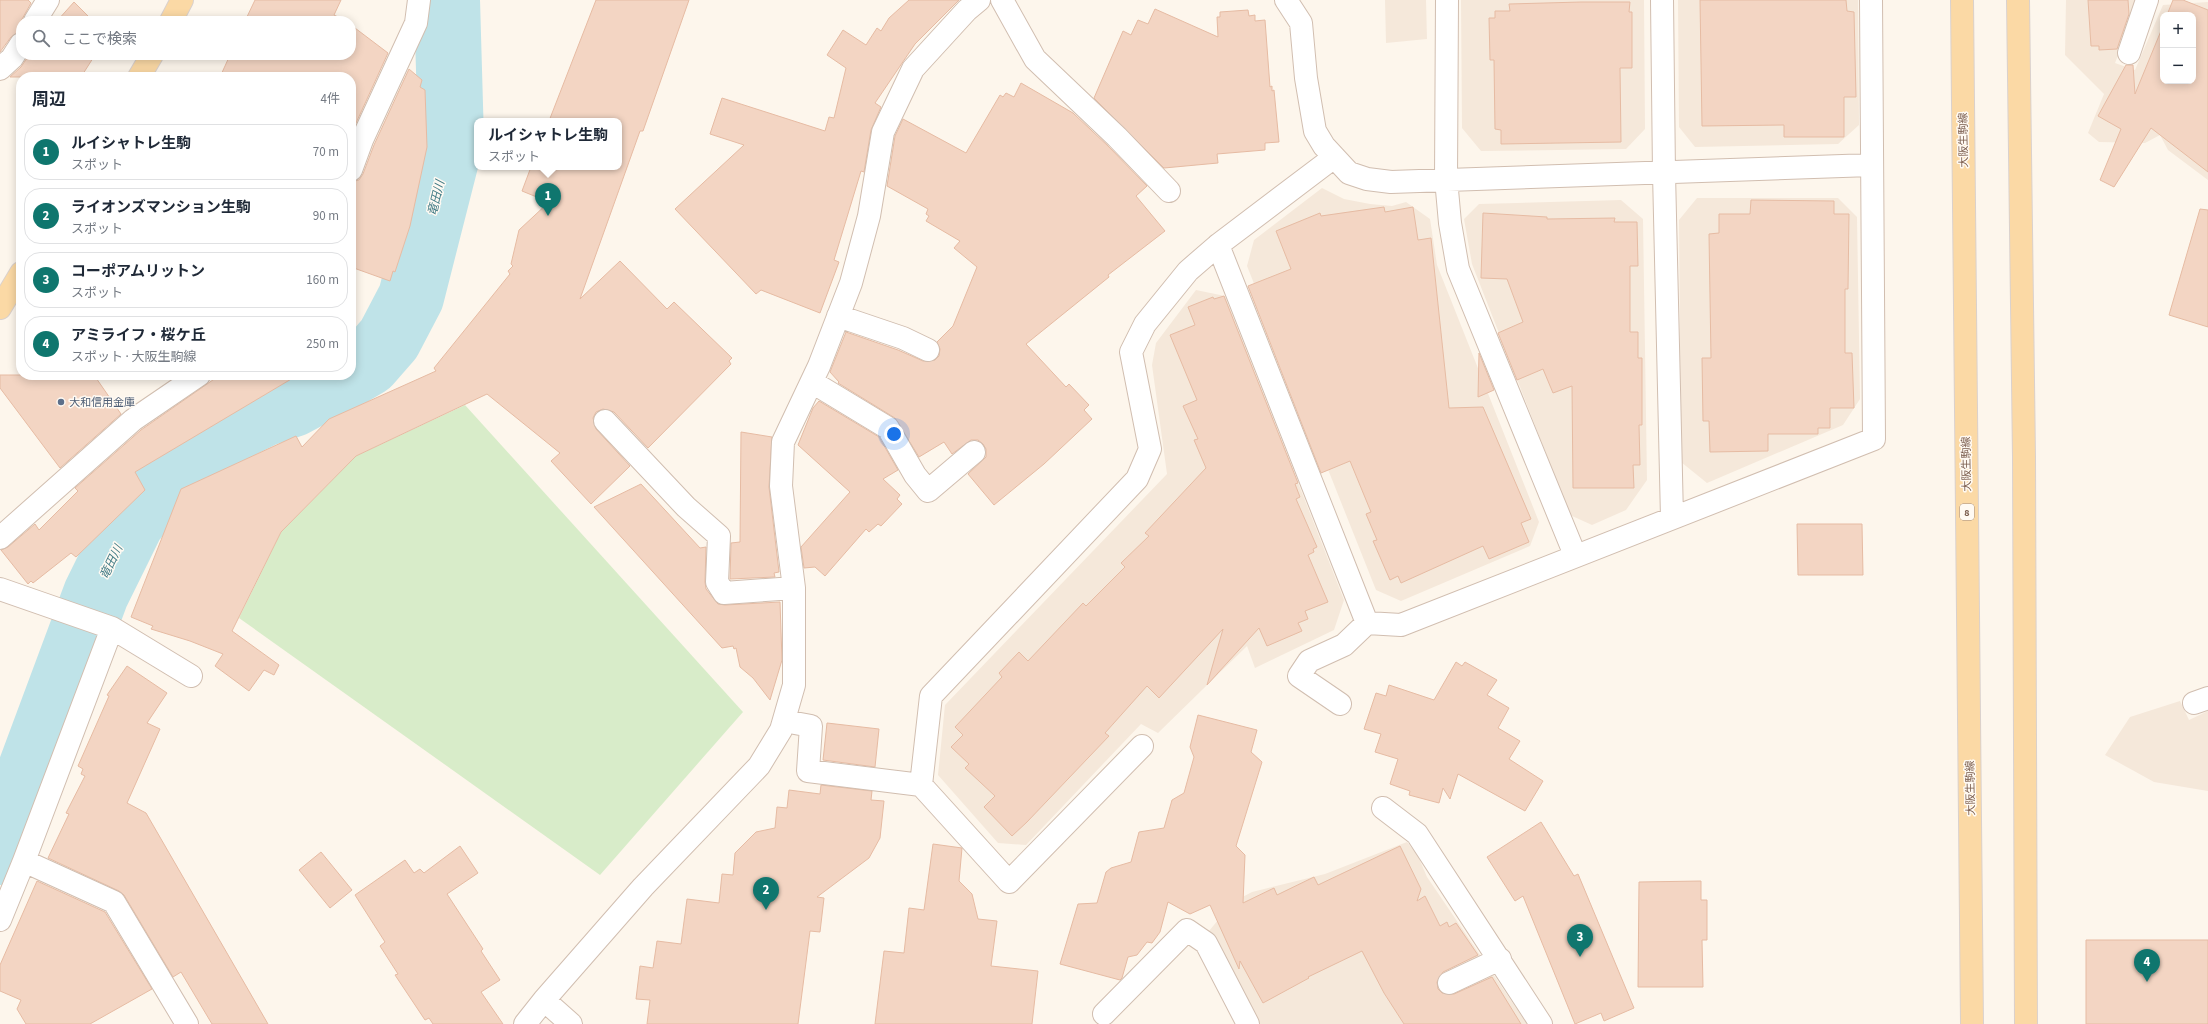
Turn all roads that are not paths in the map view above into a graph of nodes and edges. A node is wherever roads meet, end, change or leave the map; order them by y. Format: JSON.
{"nodes":[{"id":1,"x":48,"y":0,"type":"edge"},
{"id":2,"x":182,"y":0,"type":"edge"},
{"id":3,"x":419,"y":0,"type":"edge"},
{"id":4,"x":979,"y":0,"type":"edge"},
{"id":5,"x":1002,"y":0,"type":"edge"},
{"id":6,"x":1286,"y":0,"type":"edge"},
{"id":7,"x":1447,"y":0,"type":"edge"},
{"id":8,"x":1662,"y":0,"type":"edge"},
{"id":9,"x":1871,"y":0,"type":"edge"},
{"id":10,"x":1962,"y":0,"type":"edge"},
{"id":11,"x":2018,"y":0,"type":"edge"},
{"id":12,"x":2147,"y":0,"type":"edge"},
{"id":13,"x":38,"y":16,"type":"edge"},
{"id":14,"x":174,"y":16,"type":"edge"},
{"id":15,"x":16,"y":52,"type":"edge"},
{"id":16,"x":2129,"y":53,"type":"dead end"},
{"id":17,"x":149,"y":60,"type":"edge"},
{"id":18,"x":0,"y":69,"type":"edge"},
{"id":19,"x":142,"y":72,"type":"edge"},
{"id":20,"x":356,"y":156,"type":"edge"},
{"id":21,"x":1333,"y":158,"type":"junction"},
{"id":22,"x":1871,"y":165,"type":"junction"},
{"id":23,"x":1664,"y":174,"type":"junction"},
{"id":24,"x":1446,"y":179,"type":"junction"},
{"id":25,"x":1169,"y":191,"type":"dead end"},
{"id":26,"x":1218,"y":245,"type":"junction"},
{"id":27,"x":16,"y":281,"type":"edge"},
{"id":28,"x":0,"y":308,"type":"edge"},
{"id":29,"x":838,"y":316,"type":"junction"},
{"id":30,"x":928,"y":350,"type":"dead end"},
{"id":31,"x":193,"y":380,"type":"edge"},
{"id":32,"x":812,"y":382,"type":"junction"},
{"id":33,"x":605,"y":421,"type":"dead end"},
{"id":34,"x":974,"y":452,"type":"dead end"},
{"id":35,"x":1672,"y":518,"type":"junction"},
{"id":36,"x":0,"y":538,"type":"edge"},
{"id":37,"x":1575,"y":556,"type":"junction"},
{"id":38,"x":794,"y":588,"type":"junction"},
{"id":39,"x":0,"y":590,"type":"edge"},
{"id":40,"x":1367,"y":622,"type":"junction"},
{"id":41,"x":108,"y":626,"type":"junction"},
{"id":42,"x":192,"y":676,"type":"dead end"},
{"id":43,"x":1340,"y":704,"type":"dead end"},
{"id":44,"x":784,"y":721,"type":"junction"},
{"id":45,"x":1142,"y":746,"type":"dead end"},
{"id":46,"x":921,"y":785,"type":"junction"},
{"id":47,"x":1383,"y":808,"type":"dead end"},
{"id":48,"x":24,"y":861,"type":"junction"},
{"id":49,"x":0,"y":920,"type":"edge"},
{"id":50,"x":1500,"y":959,"type":"junction"},
{"id":51,"x":1450,"y":983,"type":"dead end"},
{"id":52,"x":544,"y":1000,"type":"junction"},
{"id":53,"x":1104,"y":1014,"type":"dead end"},
{"id":54,"x":187,"y":1024,"type":"edge"},
{"id":55,"x":525,"y":1024,"type":"edge"},
{"id":56,"x":571,"y":1024,"type":"edge"},
{"id":57,"x":1248,"y":1024,"type":"edge"},
{"id":58,"x":1541,"y":1024,"type":"edge"},
{"id":59,"x":1972,"y":1024,"type":"edge"},
{"id":60,"x":2026,"y":1024,"type":"edge"}],
"edges":[{"from":1,"to":13,"type":"street"},
{"from":2,"to":14,"type":"main road"},
{"from":3,"to":20,"type":"street"},
{"from":4,"to":29,"type":"street"},
{"from":5,"to":25,"type":"street"},
{"from":6,"to":21,"type":"street"},
{"from":7,"to":24,"type":"street"},
{"from":8,"to":23,"type":"street"},
{"from":9,"to":22,"type":"street"},
{"from":10,"to":59,"type":"main road","name":"大阪生駒線","number":"8"},
{"from":11,"to":60,"type":"main road"},
{"from":12,"to":16,"type":"street"},
{"from":15,"to":18,"type":"street"},
{"from":17,"to":19,"type":"main road"},
{"from":21,"to":24,"type":"street"},
{"from":21,"to":26,"type":"street"},
{"from":22,"to":23,"type":"street"},
{"from":22,"to":35,"type":"street"},
{"from":23,"to":24,"type":"street"},
{"from":23,"to":35,"type":"street"},
{"from":24,"to":37,"type":"street"},
{"from":26,"to":40,"type":"street"},
{"from":26,"to":46,"type":"street"},
{"from":27,"to":28,"type":"main road"},
{"from":29,"to":30,"type":"street"},
{"from":29,"to":32,"type":"street"},
{"from":31,"to":36,"type":"street"},
{"from":32,"to":34,"type":"street"},
{"from":32,"to":38,"type":"street"},
{"from":33,"to":38,"type":"street"},
{"from":35,"to":37,"type":"street"},
{"from":37,"to":40,"type":"street"},
{"from":38,"to":44,"type":"street"},
{"from":39,"to":41,"type":"street"},
{"from":40,"to":43,"type":"street"},
{"from":41,"to":42,"type":"street"},
{"from":41,"to":48,"type":"street"},
{"from":44,"to":46,"type":"street"},
{"from":44,"to":52,"type":"street"},
{"from":45,"to":46,"type":"street"},
{"from":47,"to":50,"type":"street"},
{"from":48,"to":49,"type":"street"},
{"from":48,"to":54,"type":"street"},
{"from":50,"to":51,"type":"street"},
{"from":50,"to":58,"type":"street"},
{"from":52,"to":55,"type":"street"},
{"from":52,"to":56,"type":"street"},
{"from":53,"to":57,"type":"street"}]}
